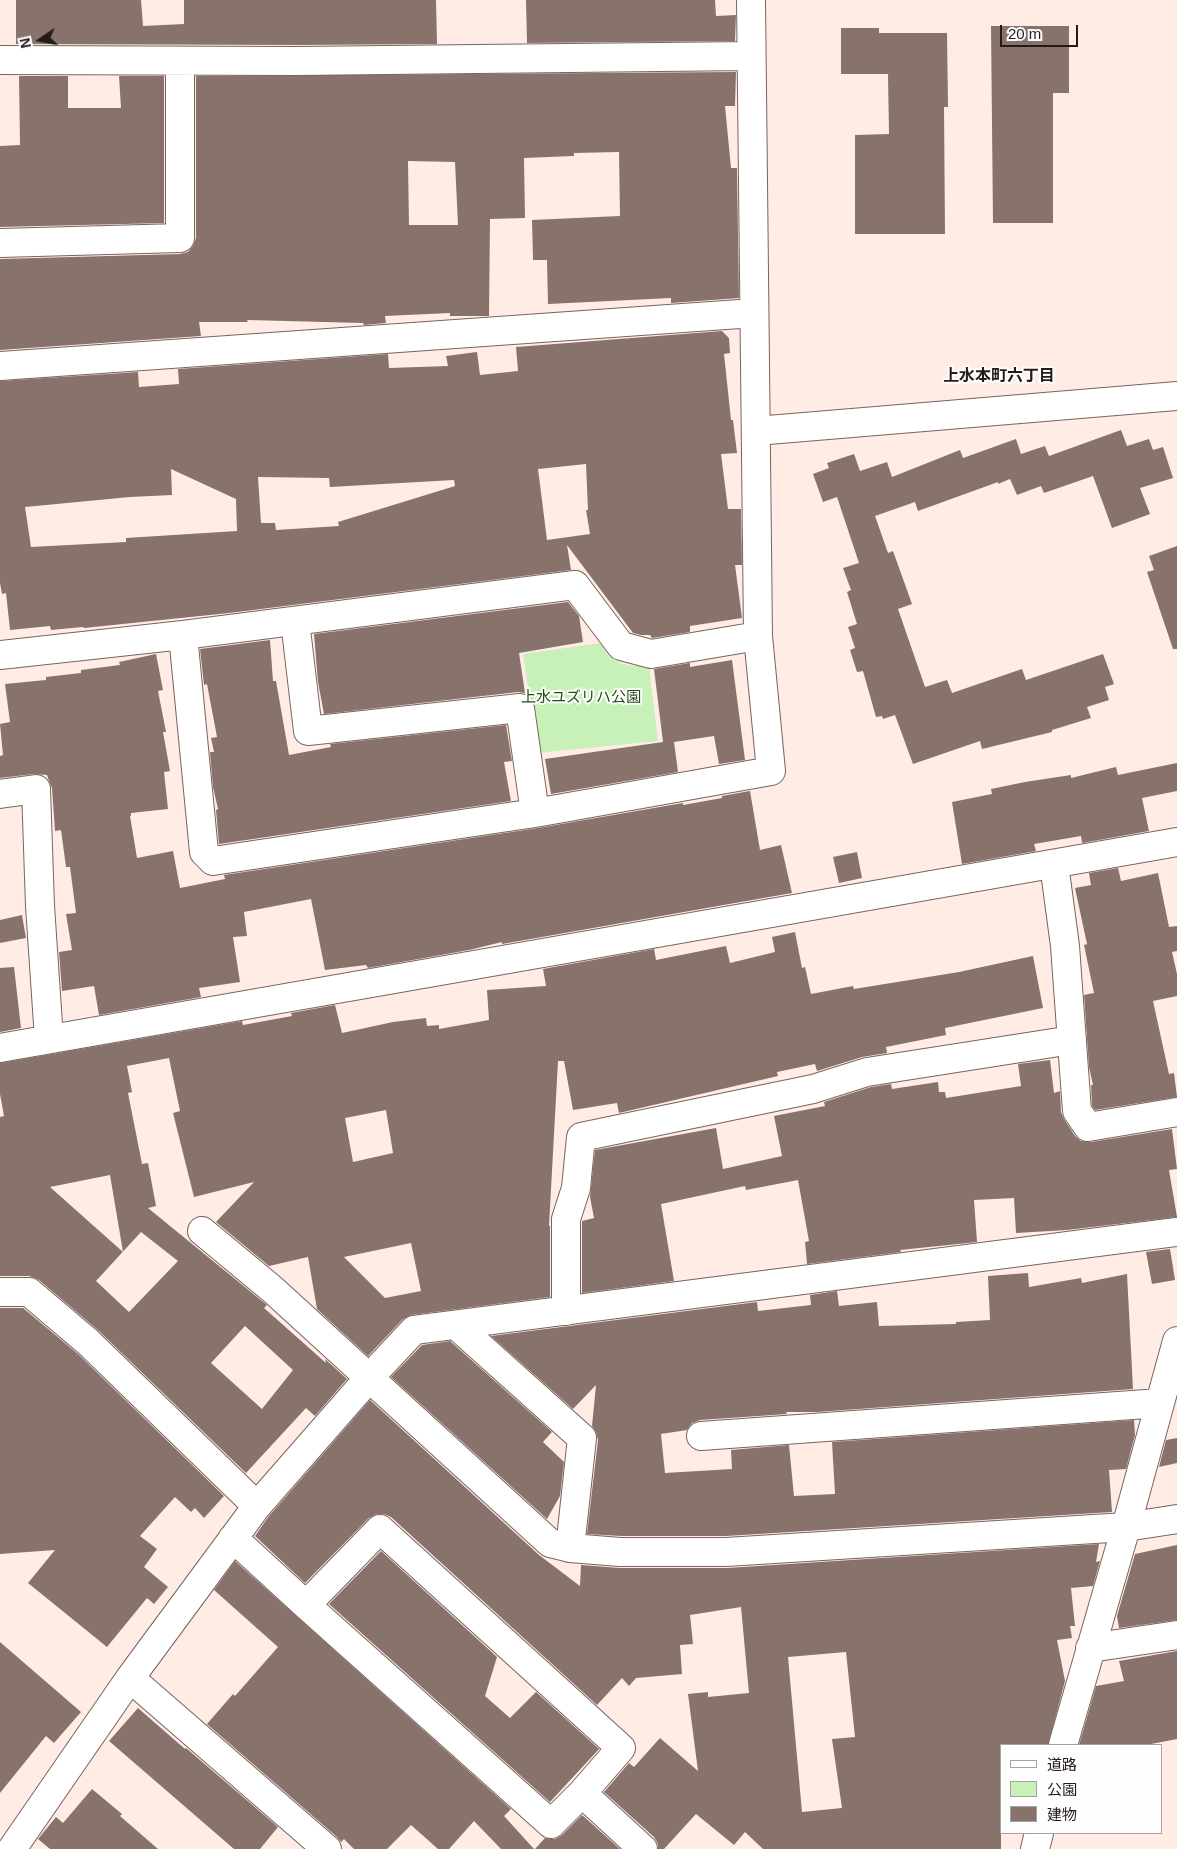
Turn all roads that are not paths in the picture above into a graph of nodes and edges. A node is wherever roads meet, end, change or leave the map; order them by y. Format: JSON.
{"nodes":[{"id":1,"x":751,"y":0,"type":"edge"},
{"id":2,"x":752,"y":56,"type":"junction"},
{"id":3,"x":0,"y":60,"type":"edge"},
{"id":4,"x":180,"y":61,"type":"junction"},
{"id":5,"x":0,"y":243,"type":"edge"},
{"id":6,"x":754,"y":314,"type":"junction"},
{"id":7,"x":0,"y":366,"type":"edge"},
{"id":8,"x":1177,"y":396,"type":"edge"},
{"id":9,"x":756,"y":431,"type":"junction"},
{"id":10,"x":295,"y":621,"type":"junction"},
{"id":11,"x":183,"y":635,"type":"junction"},
{"id":12,"x":758,"y":636,"type":"junction"},
{"id":13,"x":0,"y":655,"type":"edge"},
{"id":14,"x":0,"y":794,"type":"edge"},
{"id":15,"x":535,"y":813,"type":"junction"},
{"id":16,"x":1177,"y":842,"type":"edge"},
{"id":17,"x":1054,"y":864,"type":"junction"},
{"id":18,"x":49,"y":1039,"type":"junction"},
{"id":19,"x":1072,"y":1040,"type":"junction"},
{"id":20,"x":0,"y":1048,"type":"edge"},
{"id":21,"x":1177,"y":1112,"type":"edge"},
{"id":22,"x":202,"y":1231,"type":"dead end"},
{"id":23,"x":1177,"y":1232,"type":"edge"},
{"id":24,"x":0,"y":1292,"type":"edge"},
{"id":25,"x":566,"y":1311,"type":"junction"},
{"id":26,"x":456,"y":1326,"type":"junction"},
{"id":27,"x":1177,"y":1341,"type":"edge"},
{"id":28,"x":369,"y":1378,"type":"junction"},
{"id":29,"x":1167,"y":1392,"type":"edge"},
{"id":30,"x":701,"y":1436,"type":"dead end"},
{"id":31,"x":257,"y":1506,"type":"junction"},
{"id":32,"x":1177,"y":1519,"type":"edge"},
{"id":33,"x":1126,"y":1527,"type":"junction"},
{"id":34,"x":234,"y":1538,"type":"junction"},
{"id":35,"x":570,"y":1548,"type":"junction"},
{"id":36,"x":306,"y":1604,"type":"junction"},
{"id":37,"x":1177,"y":1635,"type":"edge"},
{"id":38,"x":1090,"y":1648,"type":"junction"},
{"id":39,"x":130,"y":1678,"type":"junction"},
{"id":40,"x":1063,"y":1744,"type":"edge"},
{"id":41,"x":582,"y":1793,"type":"junction"},
{"id":42,"x":1039,"y":1834,"type":"edge"},
{"id":43,"x":12,"y":1849,"type":"edge"},
{"id":44,"x":327,"y":1849,"type":"edge"},
{"id":45,"x":643,"y":1849,"type":"edge"},
{"id":46,"x":1035,"y":1849,"type":"edge"}],
"edges":[{"from":1,"to":2,"type":"street"},
{"from":2,"to":4,"type":"street"},
{"from":2,"to":6,"type":"street"},
{"from":3,"to":4,"type":"street"},
{"from":4,"to":5,"type":"street"},
{"from":6,"to":7,"type":"street"},
{"from":6,"to":9,"type":"street"},
{"from":8,"to":9,"type":"street"},
{"from":9,"to":12,"type":"street"},
{"from":10,"to":11,"type":"street"},
{"from":10,"to":12,"type":"street"},
{"from":10,"to":15,"type":"street"},
{"from":11,"to":13,"type":"street"},
{"from":11,"to":15,"type":"street"},
{"from":12,"to":15,"type":"street"},
{"from":14,"to":18,"type":"street"},
{"from":16,"to":17,"type":"street"},
{"from":17,"to":18,"type":"street"},
{"from":17,"to":19,"type":"street"},
{"from":18,"to":20,"type":"street"},
{"from":19,"to":21,"type":"street"},
{"from":19,"to":25,"type":"street"},
{"from":22,"to":28,"type":"street"},
{"from":23,"to":25,"type":"street"},
{"from":24,"to":31,"type":"street"},
{"from":25,"to":26,"type":"street"},
{"from":26,"to":28,"type":"street"},
{"from":26,"to":35,"type":"street"},
{"from":27,"to":29,"type":"street"},
{"from":28,"to":31,"type":"street"},
{"from":28,"to":35,"type":"street"},
{"from":29,"to":30,"type":"street"},
{"from":29,"to":33,"type":"street"},
{"from":31,"to":34,"type":"street"},
{"from":32,"to":33,"type":"street"},
{"from":33,"to":35,"type":"street"},
{"from":33,"to":38,"type":"street"},
{"from":34,"to":36,"type":"street"},
{"from":34,"to":39,"type":"street"},
{"from":36,"to":41,"type":"street"},
{"from":36,"to":41,"type":"street"},
{"from":37,"to":38,"type":"street"},
{"from":38,"to":40,"type":"street"},
{"from":39,"to":43,"type":"street"},
{"from":39,"to":44,"type":"street"},
{"from":41,"to":45,"type":"street"},
{"from":42,"to":46,"type":"street"}]}
